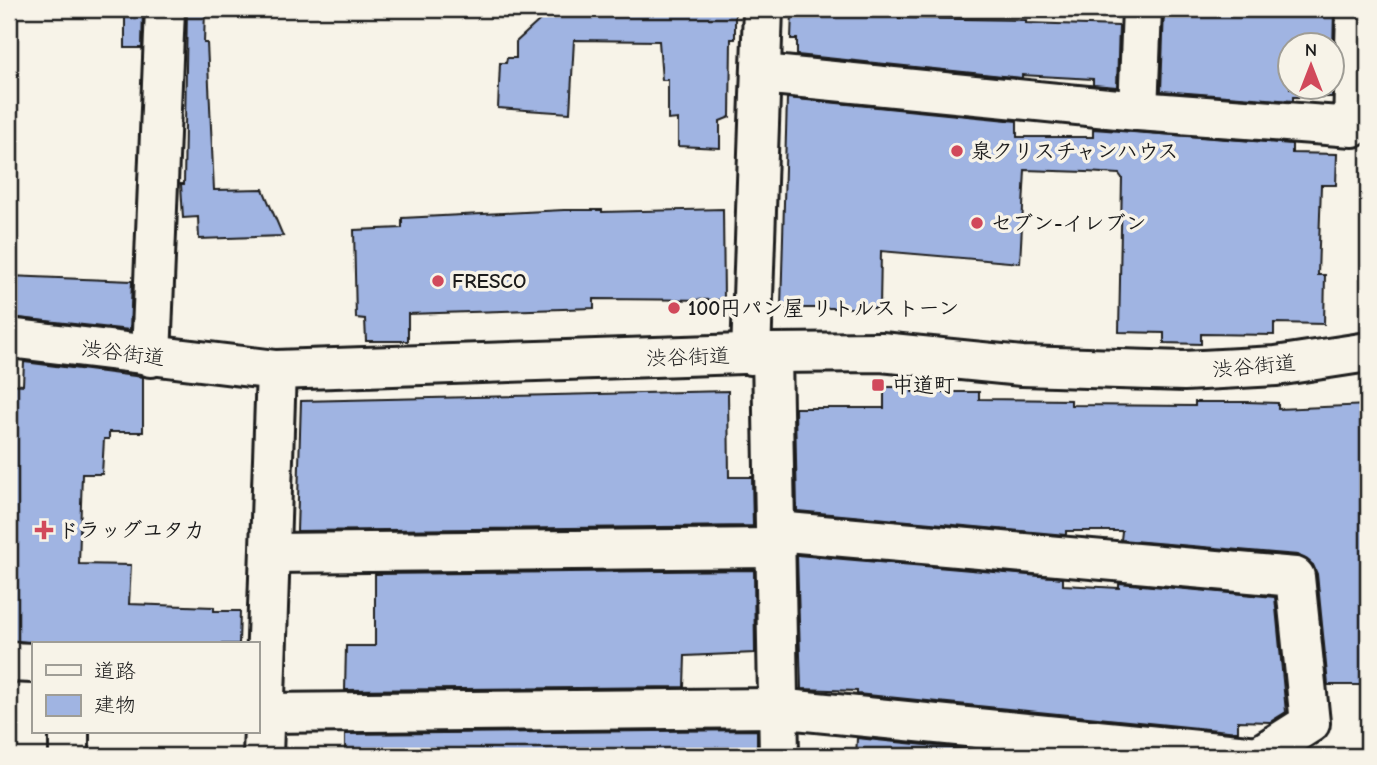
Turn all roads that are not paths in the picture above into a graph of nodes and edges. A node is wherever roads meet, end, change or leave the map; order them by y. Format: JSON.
{"nodes":[{"id":1,"x":165,"y":9,"type":"edge"},
{"id":2,"x":763,"y":9,"type":"edge"},
{"id":3,"x":1142,"y":9,"type":"edge"},
{"id":4,"x":1356,"y":9,"type":"edge"},
{"id":5,"x":762,"y":74,"type":"junction"},
{"id":6,"x":1138,"y":111,"type":"junction"},
{"id":7,"x":9,"y":338,"type":"edge"},
{"id":8,"x":1368,"y":352,"type":"edge"},
{"id":9,"x":762,"y":354,"type":"junction"},
{"id":10,"x":151,"y":356,"type":"junction"},
{"id":11,"x":276,"y":370,"type":"junction"},
{"id":12,"x":776,"y":540,"type":"junction"},
{"id":13,"x":271,"y":552,"type":"junction"},
{"id":14,"x":9,"y":662,"type":"edge"},
{"id":15,"x":32,"y":663,"type":"edge"},
{"id":16,"x":776,"y":708,"type":"junction"},
{"id":17,"x":264,"y":713,"type":"junction"},
{"id":18,"x":69,"y":734,"type":"edge"},
{"id":19,"x":1201,"y":754,"type":"edge"},
{"id":20,"x":69,"y":756,"type":"edge"},
{"id":21,"x":263,"y":756,"type":"edge"},
{"id":22,"x":779,"y":756,"type":"edge"}],
"edges":[{"from":1,"to":10,"type":"street"},
{"from":2,"to":5,"type":"street"},
{"from":3,"to":6,"type":"street"},
{"from":4,"to":6,"type":"street"},
{"from":5,"to":6,"type":"street"},
{"from":5,"to":9,"type":"street"},
{"from":7,"to":10,"type":"street","name":"渋谷街道"},
{"from":8,"to":9,"type":"street","name":"渋谷街道"},
{"from":9,"to":11,"type":"street","name":"渋谷街道"},
{"from":9,"to":12,"type":"street"},
{"from":10,"to":11,"type":"street","name":"渋谷街道"},
{"from":11,"to":13,"type":"street"},
{"from":12,"to":13,"type":"street"},
{"from":12,"to":16,"type":"street"},
{"from":12,"to":19,"type":"street"},
{"from":13,"to":17,"type":"street"},
{"from":14,"to":15,"type":"street"},
{"from":16,"to":17,"type":"street"},
{"from":16,"to":19,"type":"street"},
{"from":16,"to":22,"type":"street"},
{"from":17,"to":21,"type":"street"},
{"from":18,"to":20,"type":"street"}]}
